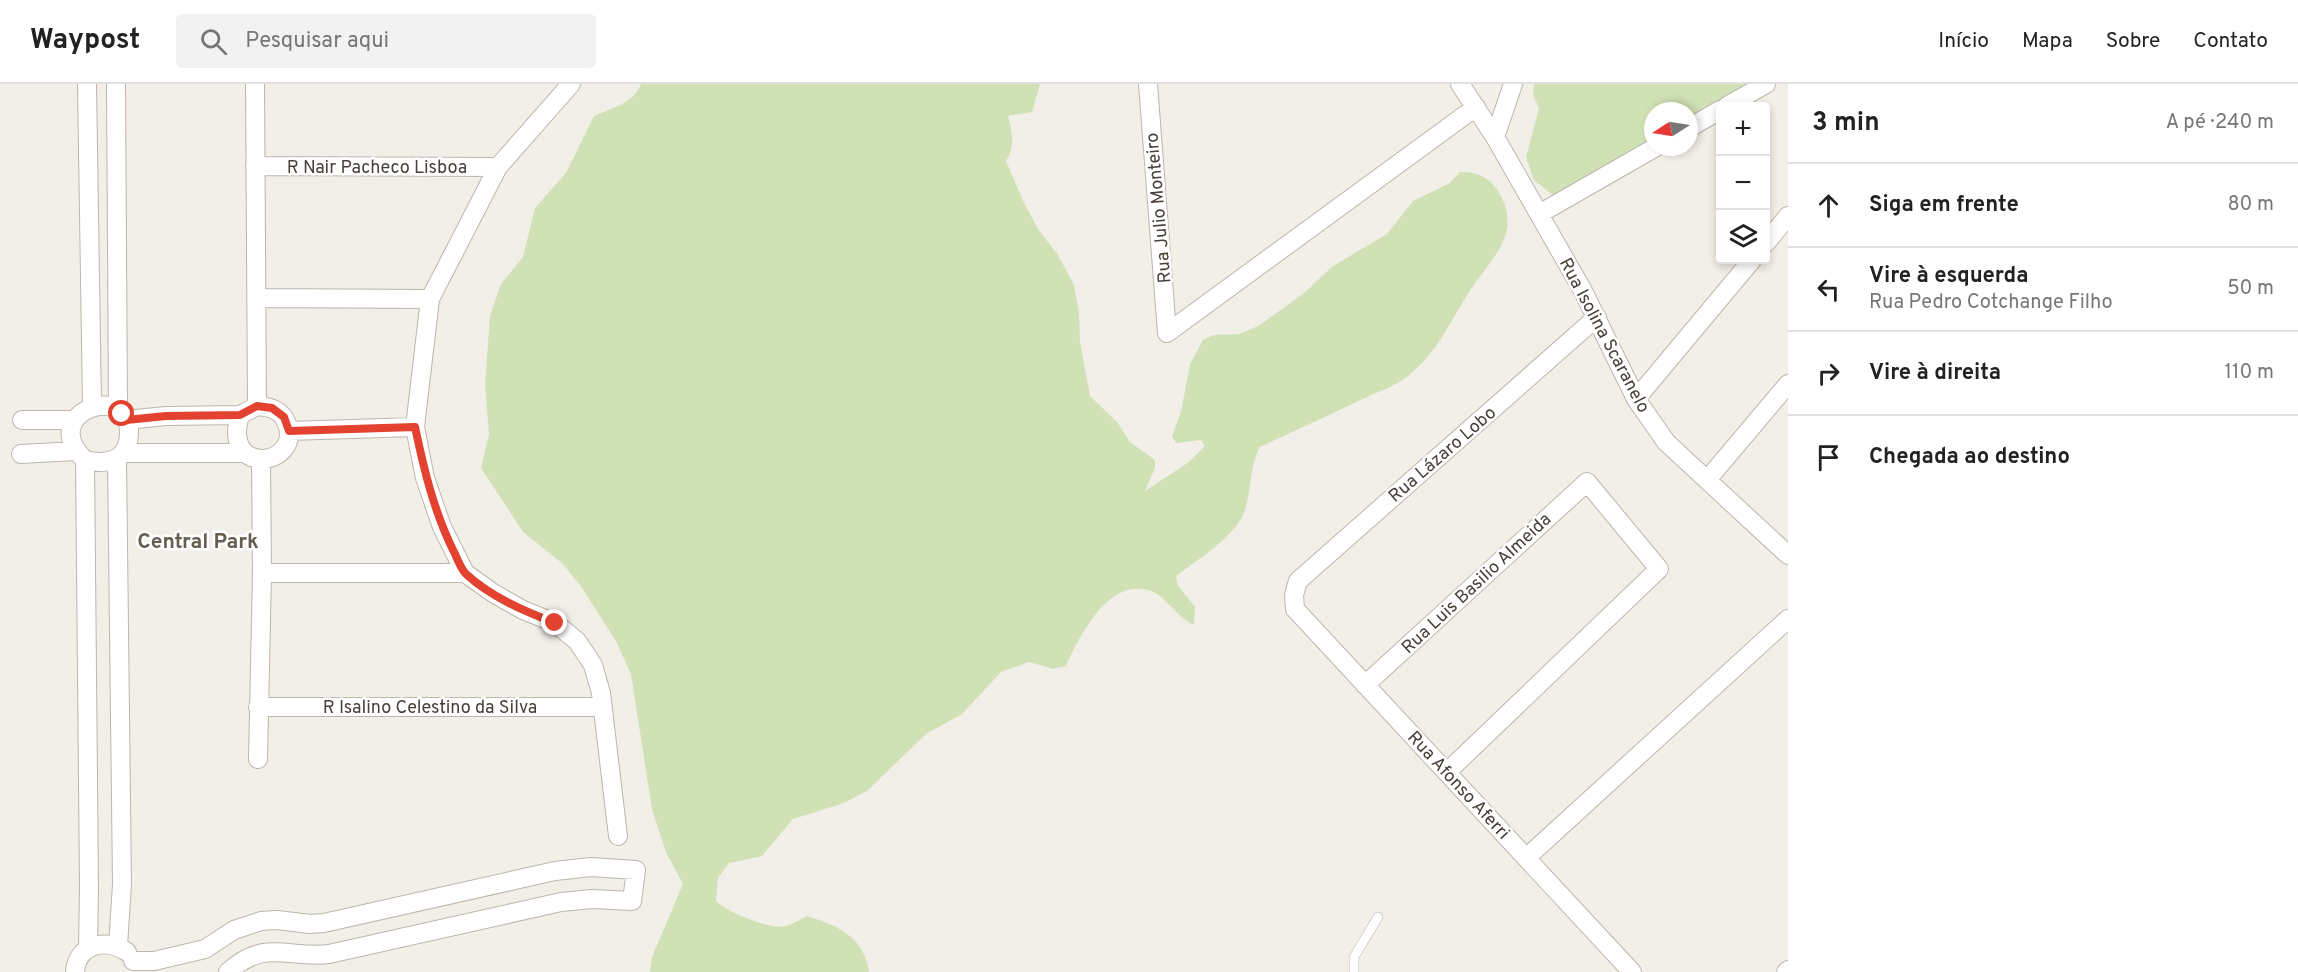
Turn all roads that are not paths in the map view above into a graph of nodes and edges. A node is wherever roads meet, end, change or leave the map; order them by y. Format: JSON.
{"nodes":[{"id":1,"x":87,"y":84,"type":"edge"},
{"id":2,"x":116,"y":84,"type":"edge"},
{"id":3,"x":255,"y":84,"type":"edge"},
{"id":4,"x":571,"y":84,"type":"edge"},
{"id":5,"x":1148,"y":84,"type":"edge"},
{"id":6,"x":1460,"y":84,"type":"edge"},
{"id":7,"x":1513,"y":84,"type":"edge"},
{"id":8,"x":1766,"y":84,"type":"edge"},
{"id":9,"x":1734,"y":102,"type":"edge"},
{"id":10,"x":1476,"y":107,"type":"junction"},
{"id":11,"x":1716,"y":112,"type":"edge"},
{"id":12,"x":1698,"y":123,"type":"edge"},
{"id":13,"x":1495,"y":137,"type":"junction"},
{"id":14,"x":1644,"y":154,"type":"edge"},
{"id":15,"x":255,"y":166,"type":"junction"},
{"id":16,"x":498,"y":167,"type":"junction"},
{"id":17,"x":1539,"y":214,"type":"junction"},
{"id":18,"x":1788,"y":216,"type":"edge"},
{"id":19,"x":1770,"y":238,"type":"edge"},
{"id":20,"x":1749,"y":264,"type":"edge"},
{"id":21,"x":256,"y":298,"type":"junction"},
{"id":22,"x":430,"y":299,"type":"junction"},
{"id":23,"x":1597,"y":317,"type":"junction"},
{"id":24,"x":1788,"y":384,"type":"edge"},
{"id":25,"x":1636,"y":399,"type":"junction"},
{"id":26,"x":92,"y":406,"type":"junction"},
{"id":27,"x":257,"y":406,"type":"junction"},
{"id":28,"x":122,"y":415,"type":"junction"},
{"id":29,"x":240,"y":415,"type":"junction"},
{"id":30,"x":22,"y":420,"type":"dead end"},
{"id":31,"x":74,"y":420,"type":"junction"},
{"id":32,"x":415,"y":427,"type":"junction"},
{"id":33,"x":289,"y":431,"type":"junction"},
{"id":34,"x":21,"y":454,"type":"dead end"},
{"id":35,"x":81,"y":455,"type":"junction"},
{"id":36,"x":120,"y":456,"type":"junction"},
{"id":37,"x":253,"y":456,"type":"junction"},
{"id":38,"x":1707,"y":480,"type":"junction"},
{"id":39,"x":1788,"y":555,"type":"edge"},
{"id":40,"x":262,"y":573,"type":"junction"},
{"id":41,"x":465,"y":573,"type":"junction"},
{"id":42,"x":1294,"y":595,"type":"joint"},
{"id":43,"x":1788,"y":619,"type":"edge"},
{"id":44,"x":1365,"y":685,"type":"junction"},
{"id":45,"x":258,"y":707,"type":"junction"},
{"id":46,"x":602,"y":707,"type":"junction"},
{"id":47,"x":258,"y":759,"type":"dead end"},
{"id":48,"x":1447,"y":772,"type":"junction"},
{"id":49,"x":618,"y":836,"type":"dead end"},
{"id":50,"x":1526,"y":858,"type":"junction"},
{"id":51,"x":1377,"y":917,"type":"dead end"},
{"id":52,"x":118,"y":946,"type":"junction"},
{"id":53,"x":88,"y":949,"type":"junction"},
{"id":54,"x":135,"y":967,"type":"edge"},
{"id":55,"x":72,"y":970,"type":"edge"},
{"id":56,"x":228,"y":972,"type":"edge"},
{"id":57,"x":1354,"y":972,"type":"edge"},
{"id":58,"x":1632,"y":972,"type":"edge"}],
"edges":[{"from":1,"to":26,"type":"street"},
{"from":2,"to":28,"type":"street"},
{"from":3,"to":15,"type":"street"},
{"from":4,"to":16,"type":"street"},
{"from":5,"to":10,"type":"street","name":"Rua Julio Monteiro"},
{"from":6,"to":10,"type":"street","name":"Rua Isolina Scaranelo"},
{"from":7,"to":13,"type":"street"},
{"from":8,"to":9,"type":"street"},
{"from":10,"to":13,"type":"street","name":"Rua Isolina Scaranelo"},
{"from":11,"to":12,"type":"street"},
{"from":13,"to":17,"type":"street","name":"Rua Isolina Scaranelo"},
{"from":14,"to":17,"type":"street"},
{"from":15,"to":16,"type":"street","name":"R Nair Pacheco Lisboa"},
{"from":15,"to":21,"type":"street"},
{"from":16,"to":22,"type":"street"},
{"from":17,"to":23,"type":"street","name":"Rua Isolina Scaranelo"},
{"from":18,"to":19,"type":"street"},
{"from":20,"to":25,"type":"street"},
{"from":21,"to":22,"type":"street"},
{"from":21,"to":27,"type":"street"},
{"from":22,"to":32,"type":"street"},
{"from":23,"to":25,"type":"street","name":"Rua Isolina Scaranelo"},
{"from":23,"to":42,"type":"street","name":"Rua Lázaro Lobo"},
{"from":24,"to":38,"type":"street"},
{"from":25,"to":38,"type":"street","name":"Rua Isolina Scaranelo"},
{"from":26,"to":28,"type":"street"},
{"from":26,"to":31,"type":"street"},
{"from":27,"to":29,"type":"street"},
{"from":27,"to":33,"type":"street"},
{"from":28,"to":29,"type":"street"},
{"from":28,"to":36,"type":"street"},
{"from":29,"to":37,"type":"street"},
{"from":30,"to":31,"type":"street"},
{"from":31,"to":35,"type":"street"},
{"from":32,"to":33,"type":"street"},
{"from":32,"to":41,"type":"street"},
{"from":33,"to":37,"type":"street"},
{"from":34,"to":35,"type":"street"},
{"from":35,"to":36,"type":"street"},
{"from":35,"to":53,"type":"street"},
{"from":36,"to":37,"type":"street"},
{"from":36,"to":52,"type":"street"},
{"from":37,"to":40,"type":"street"},
{"from":38,"to":39,"type":"street","name":"Rua Isolina Scaranelo"},
{"from":40,"to":41,"type":"street"},
{"from":40,"to":45,"type":"street"},
{"from":41,"to":46,"type":"street"},
{"from":42,"to":44,"type":"street","name":"Rua Afonso Aferri"},
{"from":43,"to":50,"type":"street"},
{"from":44,"to":48,"type":"street","name":"Rua Afonso Aferri"},
{"from":44,"to":48,"type":"street","name":"Rua Luis Basilio Almeida"},
{"from":45,"to":46,"type":"street","name":"R Isalino Celestino da Silva"},
{"from":45,"to":47,"type":"street"},
{"from":46,"to":49,"type":"street"},
{"from":48,"to":50,"type":"street","name":"Rua Afonso Aferri"},
{"from":50,"to":58,"type":"street","name":"Rua Afonso Aferri"},
{"from":51,"to":57,"type":"lane"},
{"from":52,"to":53,"type":"street"},
{"from":52,"to":54,"type":"street"},
{"from":53,"to":55,"type":"street"},
{"from":54,"to":56,"type":"street"}]}
